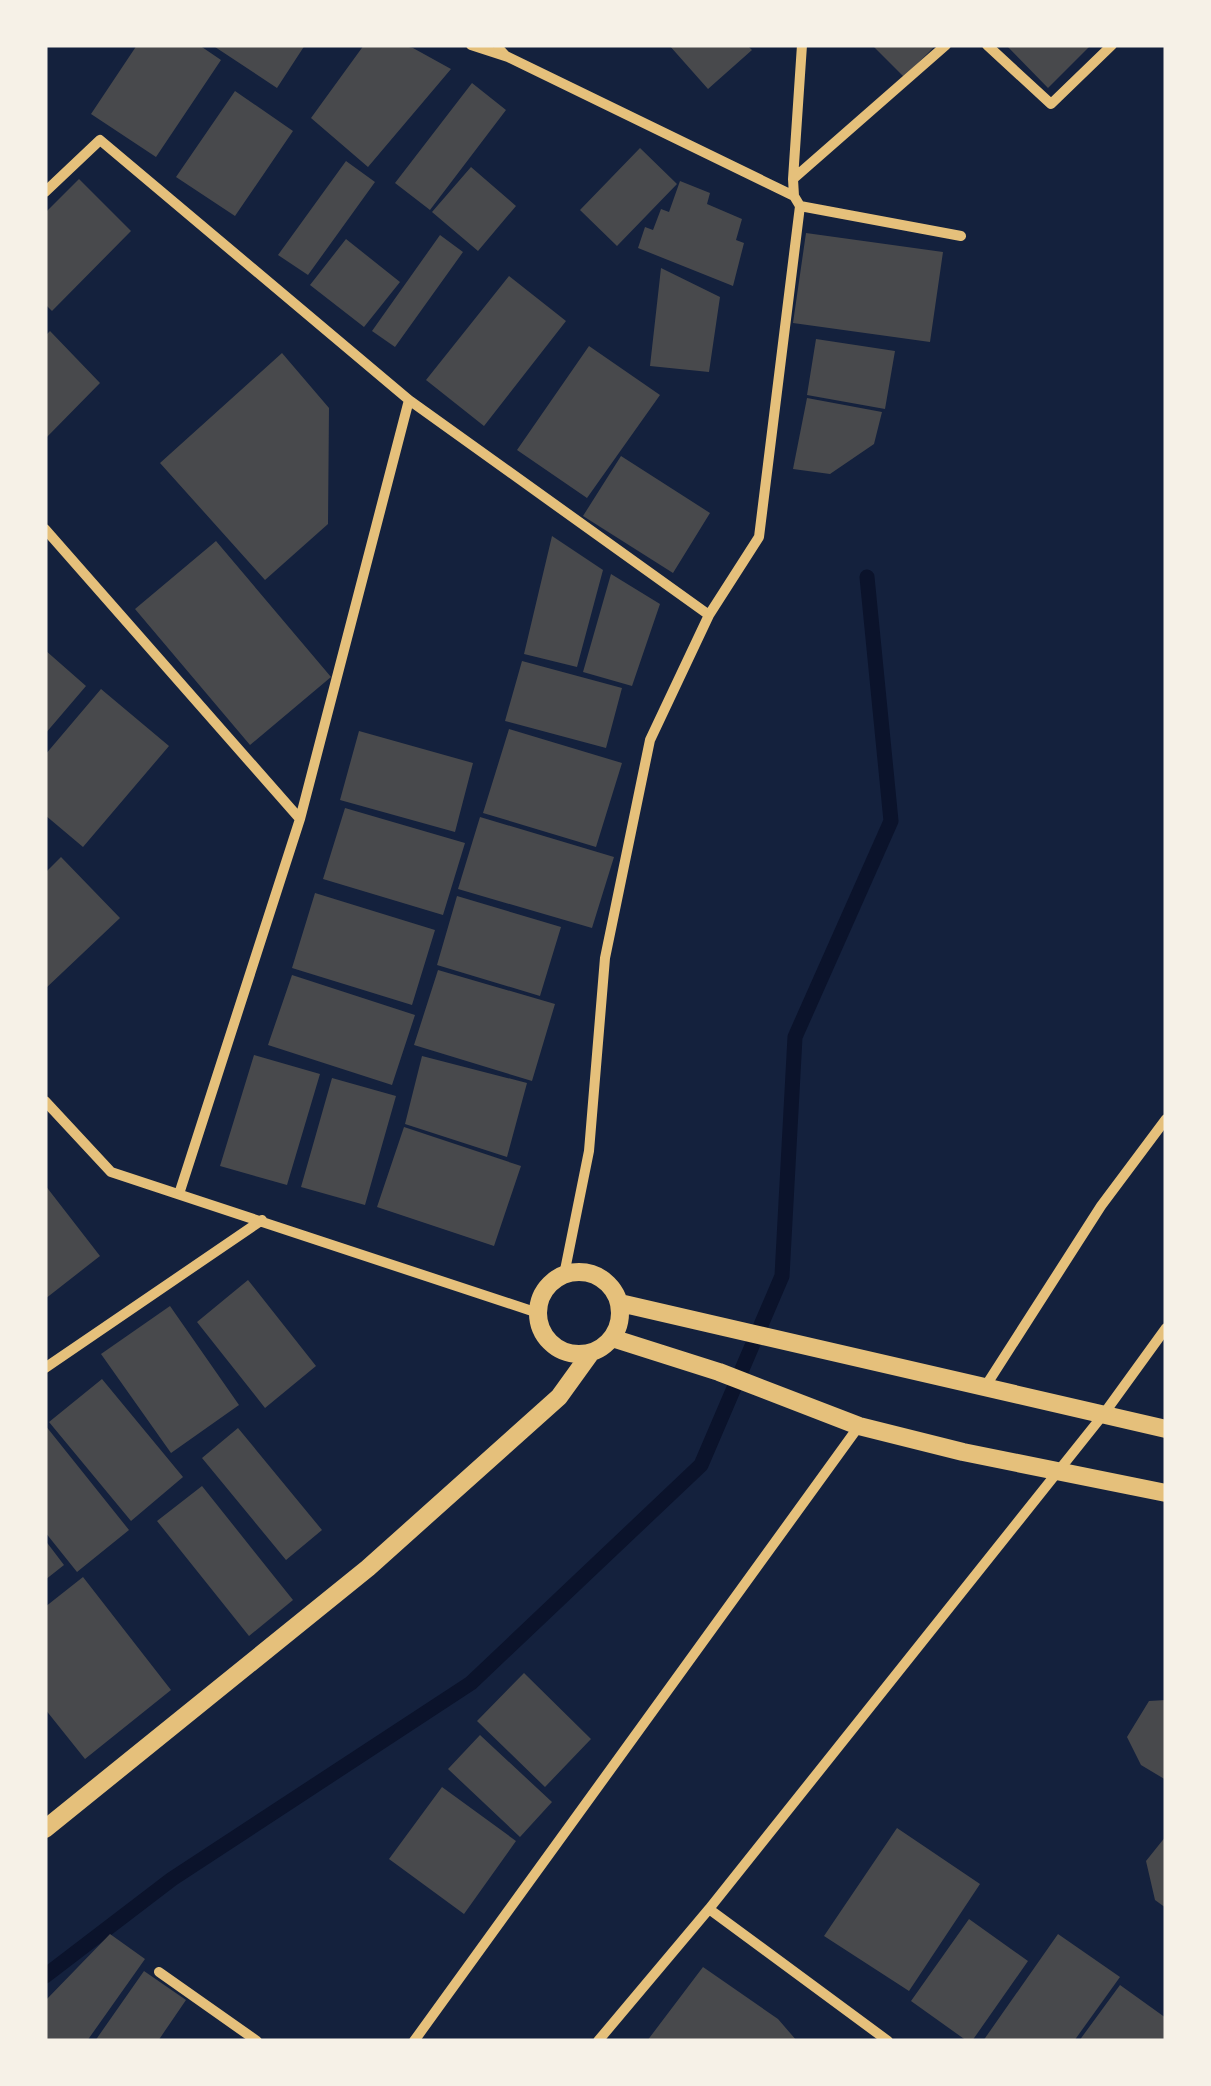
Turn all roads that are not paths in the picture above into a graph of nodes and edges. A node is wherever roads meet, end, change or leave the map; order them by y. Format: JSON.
{"nodes":[{"id":1,"x":470,"y":45,"type":"edge"},
{"id":2,"x":497,"y":45,"type":"edge"},
{"id":3,"x":802,"y":45,"type":"edge"},
{"id":4,"x":946,"y":45,"type":"edge"},
{"id":5,"x":987,"y":45,"type":"edge"},
{"id":6,"x":1112,"y":45,"type":"edge"},
{"id":7,"x":508,"y":57,"type":"junction"},
{"id":8,"x":793,"y":180,"type":"junction"},
{"id":9,"x":45,"y":192,"type":"edge"},
{"id":10,"x":797,"y":201,"type":"junction"},
{"id":11,"x":961,"y":236,"type":"dead end"},
{"id":12,"x":410,"y":400,"type":"junction"},
{"id":13,"x":45,"y":529,"type":"edge"},
{"id":14,"x":709,"y":615,"type":"junction"},
{"id":15,"x":300,"y":820,"type":"junction"},
{"id":16,"x":45,"y":1102,"type":"edge"},
{"id":17,"x":1166,"y":1120,"type":"edge"},
{"id":18,"x":179,"y":1194,"type":"junction"},
{"id":19,"x":262,"y":1220,"type":"junction"},
{"id":20,"x":564,"y":1275,"type":"junction"},
{"id":21,"x":620,"y":1303,"type":"junction"},
{"id":22,"x":538,"y":1313,"type":"junction"},
{"id":23,"x":1166,"y":1328,"type":"edge"},
{"id":24,"x":612,"y":1338,"type":"junction"},
{"id":25,"x":590,"y":1354,"type":"junction"},
{"id":26,"x":45,"y":1368,"type":"edge"},
{"id":27,"x":985,"y":1388,"type":"junction"},
{"id":28,"x":1102,"y":1415,"type":"junction"},
{"id":29,"x":860,"y":1426,"type":"junction"},
{"id":30,"x":1166,"y":1429,"type":"edge"},
{"id":31,"x":1058,"y":1471,"type":"junction"},
{"id":32,"x":1166,"y":1494,"type":"edge"},
{"id":33,"x":45,"y":1829,"type":"edge"},
{"id":34,"x":709,"y":1908,"type":"junction"},
{"id":35,"x":160,"y":1972,"type":"dead end"},
{"id":36,"x":257,"y":2041,"type":"edge"},
{"id":37,"x":414,"y":2041,"type":"edge"},
{"id":38,"x":598,"y":2041,"type":"edge"},
{"id":39,"x":888,"y":2041,"type":"edge"}],
"edges":[{"from":1,"to":7,"type":"street"},
{"from":2,"to":7,"type":"lane"},
{"from":3,"to":8,"type":"street"},
{"from":4,"to":8,"type":"street"},
{"from":5,"to":6,"type":"street"},
{"from":7,"to":10,"type":"street"},
{"from":8,"to":10,"type":"street"},
{"from":9,"to":12,"type":"street"},
{"from":10,"to":11,"type":"street"},
{"from":10,"to":14,"type":"street"},
{"from":12,"to":14,"type":"street"},
{"from":12,"to":15,"type":"street"},
{"from":13,"to":15,"type":"street"},
{"from":14,"to":20,"type":"street"},
{"from":15,"to":18,"type":"street"},
{"from":16,"to":18,"type":"street"},
{"from":17,"to":27,"type":"street"},
{"from":18,"to":19,"type":"street"},
{"from":19,"to":22,"type":"street"},
{"from":19,"to":26,"type":"street"},
{"from":20,"to":21,"type":"street"},
{"from":20,"to":22,"type":"street"},
{"from":21,"to":24,"type":"street"},
{"from":21,"to":27,"type":"street"},
{"from":22,"to":25,"type":"street"},
{"from":23,"to":28,"type":"street"},
{"from":24,"to":25,"type":"street"},
{"from":24,"to":29,"type":"street"},
{"from":25,"to":33,"type":"street"},
{"from":27,"to":28,"type":"street"},
{"from":28,"to":30,"type":"street"},
{"from":28,"to":31,"type":"street"},
{"from":29,"to":31,"type":"street"},
{"from":29,"to":37,"type":"street"},
{"from":31,"to":32,"type":"street"},
{"from":31,"to":34,"type":"street"},
{"from":34,"to":38,"type":"street"},
{"from":34,"to":39,"type":"street"},
{"from":35,"to":36,"type":"street"}]}
